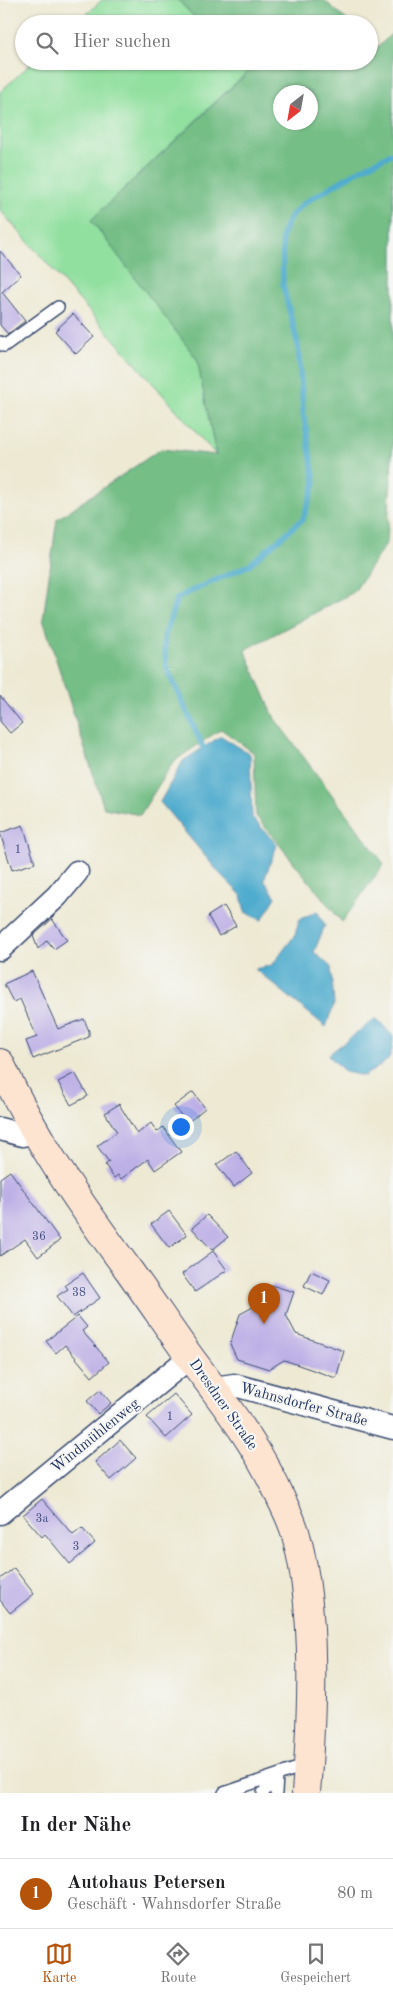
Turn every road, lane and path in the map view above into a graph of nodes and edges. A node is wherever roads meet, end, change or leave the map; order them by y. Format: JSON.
{"nodes":[{"id":1,"x":58,"y":306,"type":"dead end"},
{"id":2,"x":0,"y":342,"type":"edge"},
{"id":3,"x":77,"y":872,"type":"dead end"},
{"id":4,"x":0,"y":949,"type":"edge"},
{"id":5,"x":0,"y":1063,"type":"edge"},
{"id":6,"x":0,"y":1129,"type":"edge"},
{"id":7,"x":34,"y":1132,"type":"junction"},
{"id":8,"x":190,"y":1356,"type":"junction"},
{"id":9,"x":214,"y":1388,"type":"junction"},
{"id":10,"x":393,"y":1428,"type":"edge"},
{"id":11,"x":0,"y":1513,"type":"edge"},
{"id":12,"x":308,"y":1765,"type":"junction"},
{"id":13,"x":277,"y":1775,"type":"junction"},
{"id":14,"x":224,"y":1793,"type":"edge"},
{"id":15,"x":263,"y":1793,"type":"edge"},
{"id":16,"x":276,"y":1793,"type":"edge"},
{"id":17,"x":306,"y":1793,"type":"edge"}],
"edges":[{"from":1,"to":2,"type":"lane"},
{"from":3,"to":4,"type":"street"},
{"from":5,"to":7,"type":"main road","name":"Dresdner Straße"},
{"from":6,"to":7,"type":"street"},
{"from":7,"to":8,"type":"main road","name":"Dresdner Straße"},
{"from":8,"to":9,"type":"main road","name":"Dresdner Straße"},
{"from":8,"to":11,"type":"street","name":"Windmühlenweg"},
{"from":9,"to":10,"type":"street","name":"Wahnsdorfer Straße"},
{"from":9,"to":12,"type":"main road","name":"Dresdner Straße"},
{"from":12,"to":13,"type":"lane"},
{"from":12,"to":17,"type":"main road","name":"Dresdner Straße"},
{"from":13,"to":14,"type":"lane"},
{"from":13,"to":15,"type":"lane"},
{"from":13,"to":16,"type":"lane"}]}
